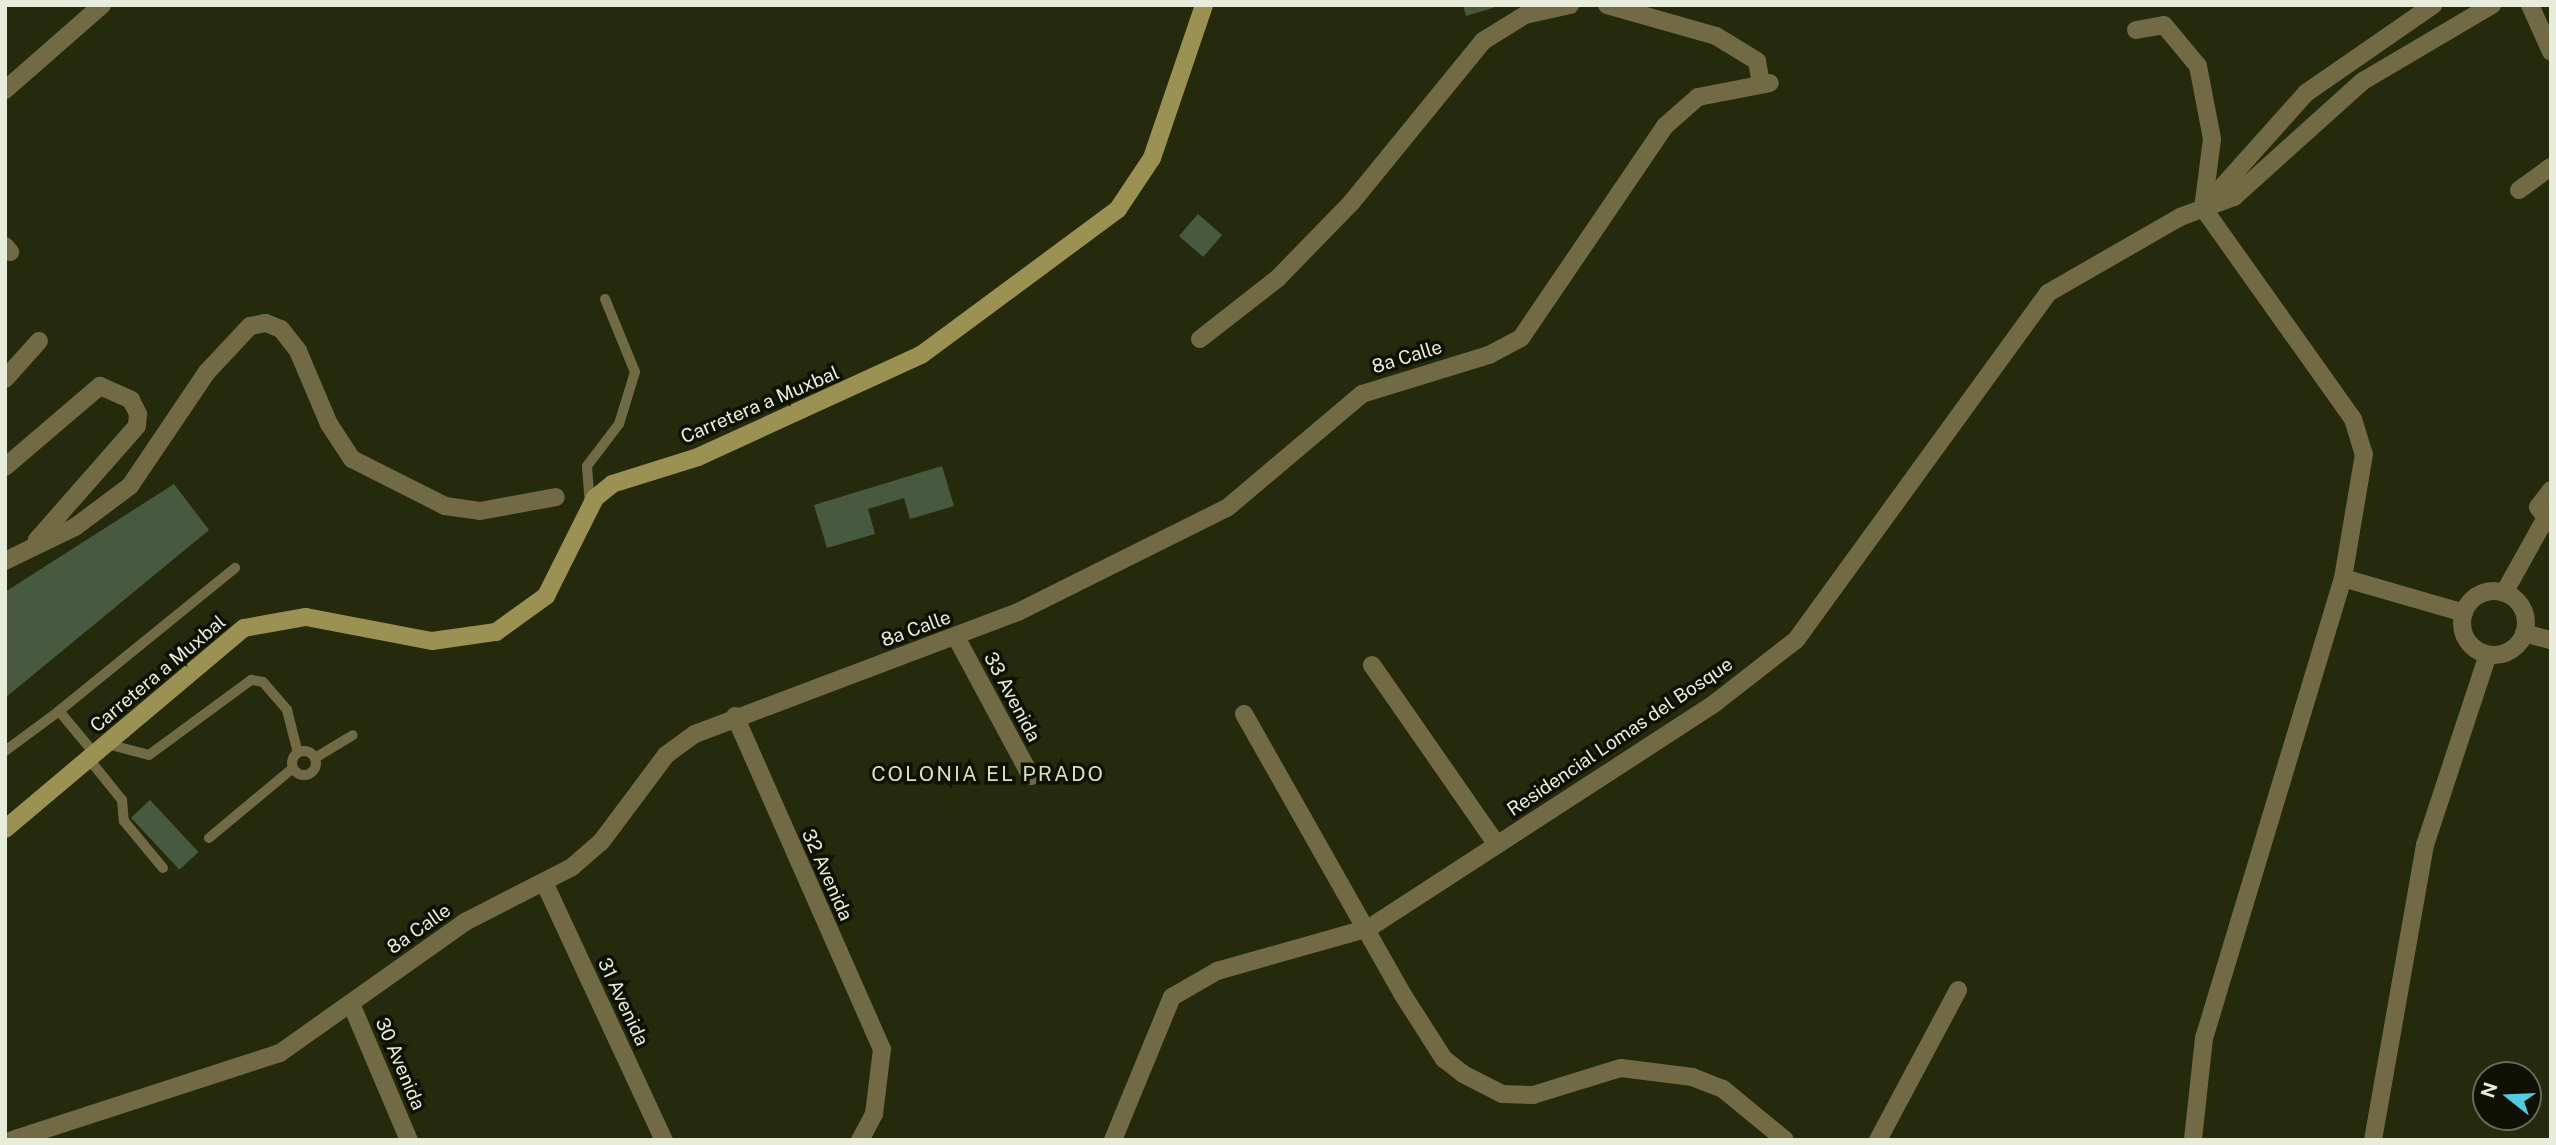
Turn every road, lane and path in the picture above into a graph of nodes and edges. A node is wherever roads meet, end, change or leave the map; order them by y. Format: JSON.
{"nodes":[{"id":1,"x":102,"y":5,"type":"edge"},
{"id":2,"x":1204,"y":5,"type":"edge"},
{"id":3,"x":1570,"y":5,"type":"edge"},
{"id":4,"x":1607,"y":5,"type":"edge"},
{"id":5,"x":2433,"y":5,"type":"edge"},
{"id":6,"x":2492,"y":5,"type":"edge"},
{"id":7,"x":2530,"y":5,"type":"edge"},
{"id":8,"x":2136,"y":30,"type":"dead end"},
{"id":9,"x":2551,"y":52,"type":"edge"},
{"id":10,"x":5,"y":90,"type":"edge"},
{"id":11,"x":2551,"y":167,"type":"edge"},
{"id":12,"x":2519,"y":190,"type":"dead end"},
{"id":13,"x":2203,"y":208,"type":"junction"},
{"id":14,"x":605,"y":299,"type":"dead end"},
{"id":15,"x":1200,"y":339,"type":"dead end"},
{"id":16,"x":39,"y":341,"type":"dead end"},
{"id":17,"x":5,"y":379,"type":"edge"},
{"id":18,"x":5,"y":467,"type":"edge"},
{"id":19,"x":2551,"y":490,"type":"edge"},
{"id":20,"x":556,"y":497,"type":"dead end"},
{"id":21,"x":590,"y":506,"type":"junction"},
{"id":22,"x":2547,"y":522,"type":"edge"},
{"id":23,"x":30,"y":549,"type":"junction"},
{"id":24,"x":5,"y":561,"type":"edge"},
{"id":25,"x":235,"y":568,"type":"dead end"},
{"id":26,"x":2343,"y":578,"type":"junction"},
{"id":27,"x":2504,"y":593,"type":"junction"},
{"id":28,"x":2464,"y":612,"type":"junction"},
{"id":29,"x":2525,"y":633,"type":"junction"},
{"id":30,"x":956,"y":637,"type":"junction"},
{"id":31,"x":2551,"y":640,"type":"edge"},
{"id":32,"x":2488,"y":655,"type":"junction"},
{"id":33,"x":1372,"y":665,"type":"dead end"},
{"id":34,"x":59,"y":711,"type":"junction"},
{"id":35,"x":1244,"y":713,"type":"dead end"},
{"id":36,"x":735,"y":716,"type":"junction"},
{"id":37,"x":353,"y":735,"type":"dead end"},
{"id":38,"x":5,"y":751,"type":"edge"},
{"id":39,"x":97,"y":752,"type":"junction"},
{"id":40,"x":298,"y":753,"type":"junction"},
{"id":41,"x":315,"y":758,"type":"junction"},
{"id":42,"x":293,"y":768,"type":"junction"},
{"id":43,"x":1031,"y":776,"type":"dead end"},
{"id":44,"x":5,"y":829,"type":"edge"},
{"id":45,"x":209,"y":838,"type":"dead end"},
{"id":46,"x":1497,"y":845,"type":"junction"},
{"id":47,"x":163,"y":868,"type":"dead end"},
{"id":48,"x":544,"y":882,"type":"junction"},
{"id":49,"x":1369,"y":928,"type":"junction"},
{"id":50,"x":1958,"y":990,"type":"dead end"},
{"id":51,"x":352,"y":1006,"type":"junction"},
{"id":52,"x":12,"y":1140,"type":"edge"},
{"id":53,"x":409,"y":1140,"type":"edge"},
{"id":54,"x":664,"y":1140,"type":"edge"},
{"id":55,"x":860,"y":1140,"type":"edge"},
{"id":56,"x":1113,"y":1140,"type":"edge"},
{"id":57,"x":1786,"y":1140,"type":"edge"},
{"id":58,"x":1878,"y":1140,"type":"edge"},
{"id":59,"x":2193,"y":1140,"type":"edge"},
{"id":60,"x":2373,"y":1140,"type":"edge"}],
"edges":[{"from":1,"to":10,"type":"street"},
{"from":2,"to":21,"type":"main road","name":"Carretera a Muxbal"},
{"from":3,"to":15,"type":"street"},
{"from":4,"to":30,"type":"street","name":"8a Calle"},
{"from":5,"to":13,"type":"street"},
{"from":6,"to":13,"type":"street","name":"Residencial Lomas del Bosque"},
{"from":7,"to":9,"type":"street"},
{"from":8,"to":13,"type":"street"},
{"from":11,"to":12,"type":"street"},
{"from":13,"to":26,"type":"street"},
{"from":13,"to":46,"type":"street","name":"Residencial Lomas del Bosque"},
{"from":14,"to":21,"type":"lane"},
{"from":16,"to":17,"type":"street"},
{"from":18,"to":23,"type":"street"},
{"from":19,"to":22,"type":"street"},
{"from":20,"to":23,"type":"street"},
{"from":21,"to":39,"type":"main road","name":"Carretera a Muxbal"},
{"from":22,"to":27,"type":"street"},
{"from":23,"to":24,"type":"street"},
{"from":25,"to":34,"type":"lane"},
{"from":26,"to":28,"type":"street"},
{"from":26,"to":59,"type":"street"},
{"from":27,"to":28,"type":"street"},
{"from":27,"to":29,"type":"street"},
{"from":28,"to":32,"type":"street"},
{"from":29,"to":31,"type":"street"},
{"from":29,"to":32,"type":"street"},
{"from":30,"to":36,"type":"street","name":"8a Calle"},
{"from":30,"to":43,"type":"street","name":"33 Avenida"},
{"from":32,"to":60,"type":"street"},
{"from":33,"to":46,"type":"street"},
{"from":34,"to":38,"type":"lane"},
{"from":34,"to":39,"type":"lane"},
{"from":35,"to":49,"type":"street"},
{"from":36,"to":48,"type":"street","name":"8a Calle"},
{"from":36,"to":55,"type":"street","name":"32 Avenida"},
{"from":37,"to":41,"type":"lane"},
{"from":39,"to":40,"type":"lane"},
{"from":39,"to":44,"type":"main road","name":"Carretera a Muxbal"},
{"from":39,"to":47,"type":"lane"},
{"from":40,"to":41,"type":"lane"},
{"from":40,"to":42,"type":"lane"},
{"from":41,"to":42,"type":"lane"},
{"from":42,"to":45,"type":"lane"},
{"from":46,"to":49,"type":"street","name":"Residencial Lomas del Bosque"},
{"from":48,"to":51,"type":"street","name":"8a Calle"},
{"from":48,"to":54,"type":"street","name":"31 Avenida"},
{"from":49,"to":56,"type":"street","name":"Residencial Lomas del Bosque"},
{"from":49,"to":57,"type":"street"},
{"from":50,"to":58,"type":"street"},
{"from":51,"to":52,"type":"street","name":"8a Calle"},
{"from":51,"to":53,"type":"street","name":"30 Avenida"}]}
